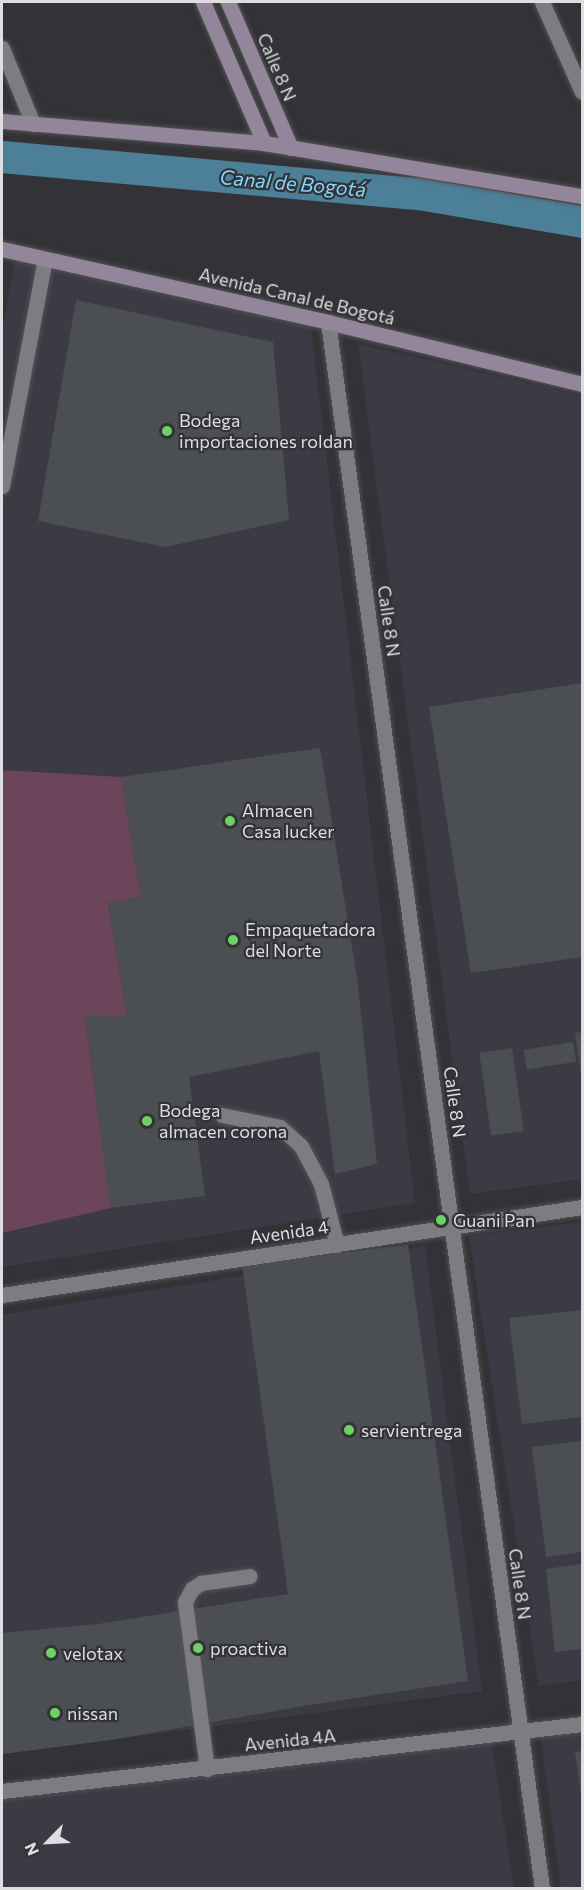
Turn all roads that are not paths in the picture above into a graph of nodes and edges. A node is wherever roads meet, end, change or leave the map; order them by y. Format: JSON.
{"nodes":[{"id":1,"x":203,"y":2,"type":"edge"},
{"id":2,"x":228,"y":2,"type":"edge"},
{"id":3,"x":542,"y":2,"type":"edge"},
{"id":4,"x":2,"y":48,"type":"edge"},
{"id":5,"x":582,"y":92,"type":"edge"},
{"id":6,"x":2,"y":121,"type":"edge"},
{"id":7,"x":33,"y":124,"type":"junction"},
{"id":8,"x":264,"y":143,"type":"junction"},
{"id":9,"x":291,"y":148,"type":"junction"},
{"id":10,"x":582,"y":196,"type":"edge"},
{"id":11,"x":2,"y":249,"type":"edge"},
{"id":12,"x":45,"y":259,"type":"junction"},
{"id":13,"x":328,"y":322,"type":"junction"},
{"id":14,"x":582,"y":384,"type":"edge"},
{"id":15,"x":2,"y":486,"type":"edge"},
{"id":16,"x":222,"y":1115,"type":"dead end"},
{"id":17,"x":582,"y":1208,"type":"edge"},
{"id":18,"x":453,"y":1227,"type":"junction"},
{"id":19,"x":337,"y":1245,"type":"junction"},
{"id":20,"x":2,"y":1295,"type":"edge"},
{"id":21,"x":250,"y":1576,"type":"dead end"},
{"id":22,"x":582,"y":1724,"type":"edge"},
{"id":23,"x":520,"y":1733,"type":"junction"},
{"id":24,"x":207,"y":1769,"type":"junction"},
{"id":25,"x":2,"y":1791,"type":"edge"},
{"id":26,"x":542,"y":1888,"type":"edge"}],
"edges":[{"from":1,"to":8,"type":"main road"},
{"from":2,"to":9,"type":"main road","name":"Calle 8 N"},
{"from":3,"to":5,"type":"street"},
{"from":4,"to":7,"type":"street"},
{"from":6,"to":7,"type":"main road"},
{"from":7,"to":8,"type":"main road"},
{"from":8,"to":9,"type":"main road"},
{"from":9,"to":10,"type":"main road"},
{"from":11,"to":12,"type":"main road","name":"Avenida Canal de Bogotá"},
{"from":12,"to":13,"type":"main road","name":"Avenida Canal de Bogotá"},
{"from":12,"to":15,"type":"street"},
{"from":13,"to":14,"type":"main road","name":"Avenida Canal de Bogotá"},
{"from":13,"to":18,"type":"street","name":"Calle 8 N"},
{"from":16,"to":19,"type":"street"},
{"from":17,"to":18,"type":"street","name":"Avenida 4"},
{"from":18,"to":19,"type":"street","name":"Avenida 4"},
{"from":18,"to":23,"type":"street","name":"Calle 8 N"},
{"from":19,"to":20,"type":"street","name":"Avenida 4"},
{"from":21,"to":24,"type":"street"},
{"from":22,"to":23,"type":"street","name":"Avenida 4A"},
{"from":23,"to":24,"type":"street","name":"Avenida 4A"},
{"from":23,"to":26,"type":"street","name":"Calle 8 N"},
{"from":24,"to":25,"type":"street","name":"Avenida 4A"}]}
